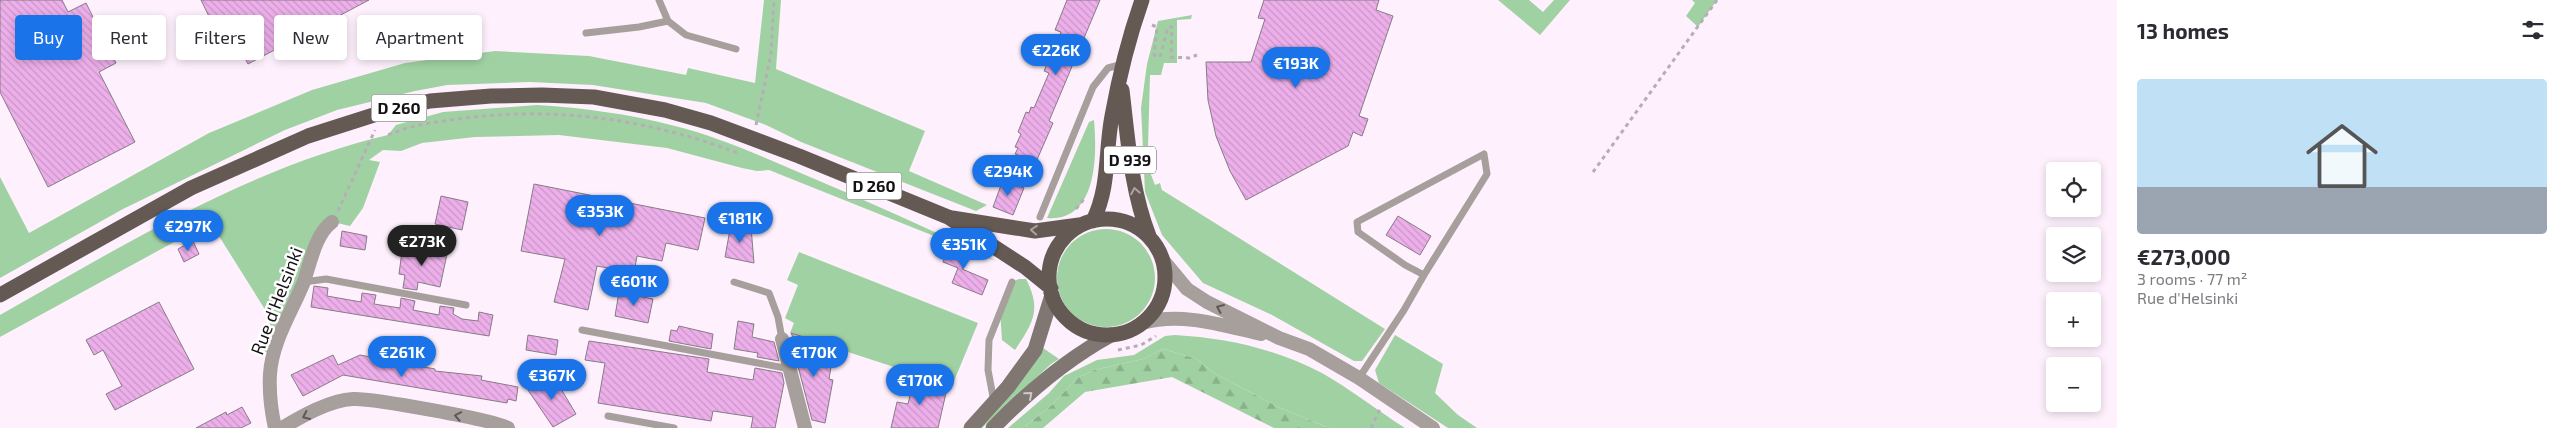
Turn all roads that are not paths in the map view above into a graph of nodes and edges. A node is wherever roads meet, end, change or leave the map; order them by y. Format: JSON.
{"nodes":[{"id":1,"x":659,"y":0,"type":"edge"},
{"id":2,"x":1142,"y":0,"type":"edge"},
{"id":3,"x":668,"y":21,"type":"junction"},
{"id":4,"x":586,"y":33,"type":"dead end"},
{"id":5,"x":736,"y":49,"type":"dead end"},
{"id":6,"x":1124,"y":63,"type":"junction"},
{"id":7,"x":1121,"y":79,"type":"junction"},
{"id":8,"x":948,"y":217,"type":"junction"},
{"id":9,"x":1040,"y":217,"type":"dead end"},
{"id":10,"x":332,"y":222,"type":"road end"},
{"id":11,"x":1088,"y":223,"type":"junction"},
{"id":12,"x":1150,"y":238,"type":"junction"},
{"id":13,"x":1162,"y":258,"type":"junction"},
{"id":14,"x":1424,"y":275,"type":"junction"},
{"id":15,"x":303,"y":282,"type":"junction"},
{"id":16,"x":734,"y":282,"type":"dead end"},
{"id":17,"x":1012,"y":282,"type":"dead end"},
{"id":18,"x":1051,"y":291,"type":"junction"},
{"id":19,"x":0,"y":295,"type":"edge"},
{"id":20,"x":466,"y":305,"type":"dead end"},
{"id":21,"x":1142,"y":323,"type":"junction"},
{"id":22,"x":582,"y":330,"type":"dead end"},
{"id":23,"x":1111,"y":334,"type":"junction"},
{"id":24,"x":782,"y":338,"type":"joint"},
{"id":25,"x":1279,"y":338,"type":"junction"},
{"id":26,"x":790,"y":369,"type":"junction"},
{"id":27,"x":1359,"y":378,"type":"junction"},
{"id":28,"x":994,"y":402,"type":"junction"},
{"id":29,"x":608,"y":416,"type":"dead end"},
{"id":30,"x":275,"y":428,"type":"edge"},
{"id":31,"x":282,"y":428,"type":"edge"},
{"id":32,"x":508,"y":428,"type":"edge"},
{"id":33,"x":674,"y":428,"type":"edge"},
{"id":34,"x":805,"y":428,"type":"edge"},
{"id":35,"x":971,"y":428,"type":"edge"},
{"id":36,"x":993,"y":428,"type":"edge"},
{"id":37,"x":1431,"y":428,"type":"edge"}],
"edges":[{"from":1,"to":3,"type":"lane"},
{"from":2,"to":6,"type":"main road","number":"D 939"},
{"from":3,"to":4,"type":"lane"},
{"from":3,"to":5,"type":"lane"},
{"from":6,"to":7,"type":"main road","number":"D 939"},
{"from":6,"to":9,"type":"lane"},
{"from":7,"to":11,"type":"main road","number":"D 939"},
{"from":12,"to":7,"type":"main road","number":"D 939","one_way":true},
{"from":11,"to":8,"type":"main road","number":"D 260","one_way":true},
{"from":8,"to":18,"type":"main road","number":"D 260"},
{"from":8,"to":19,"type":"main road","number":"D 260"},
{"from":10,"to":15,"type":"street","name":"Rue d'Helsinki"},
{"from":11,"to":12,"type":"main road"},
{"from":11,"to":18,"type":"main road"},
{"from":12,"to":13,"type":"main road"},
{"from":13,"to":21,"type":"main road"},
{"from":25,"to":13,"type":"street","one_way":true},
{"from":14,"to":14,"type":"lane"},
{"from":14,"to":27,"type":"lane"},
{"from":15,"to":20,"type":"lane"},
{"from":15,"to":30,"type":"street","name":"Rue d'Helsinki"},
{"from":16,"to":24,"type":"lane"},
{"from":17,"to":28,"type":"lane"},
{"from":18,"to":23,"type":"main road"},
{"from":18,"to":28,"type":"main road"},
{"from":21,"to":23,"type":"main road"},
{"from":21,"to":25,"type":"street"},
{"from":22,"to":26,"type":"lane"},
{"from":36,"to":23,"type":"main road","one_way":true},
{"from":24,"to":26,"type":"street"},
{"from":25,"to":27,"type":"street"},
{"from":26,"to":34,"type":"street"},
{"from":27,"to":37,"type":"street"},
{"from":28,"to":35,"type":"main road"},
{"from":29,"to":33,"type":"lane"},
{"from":32,"to":31,"type":"street","one_way":true}]}
